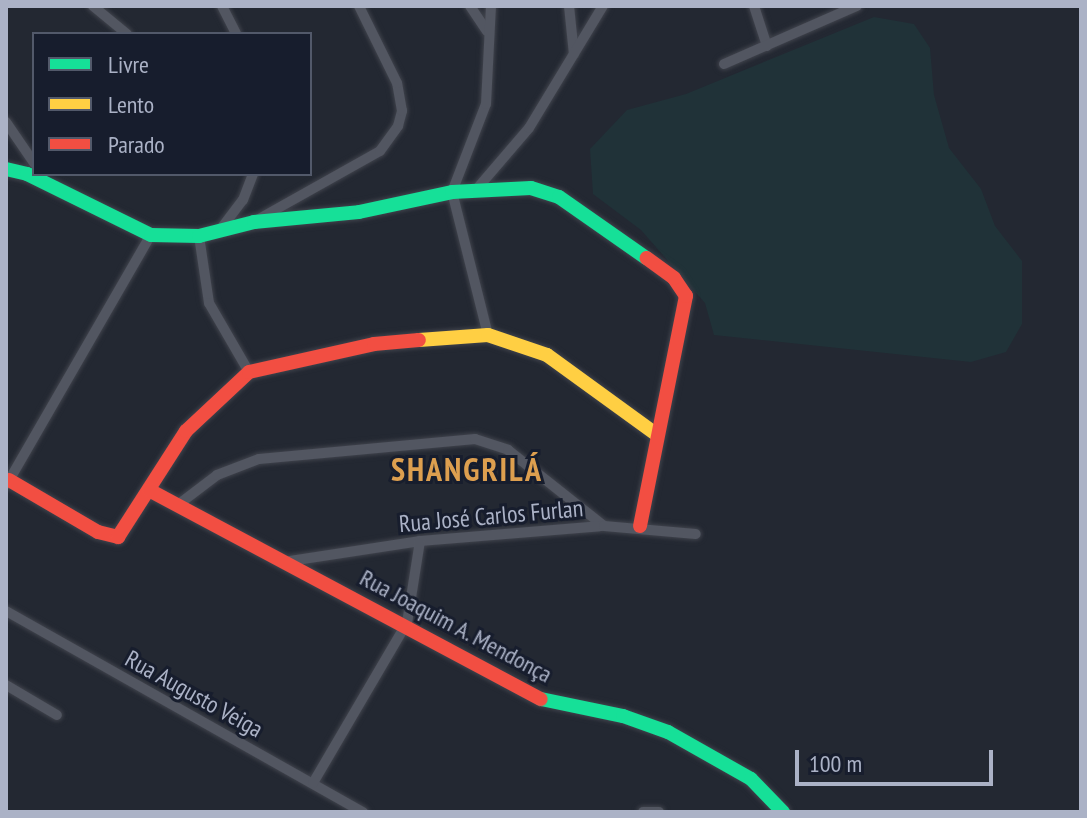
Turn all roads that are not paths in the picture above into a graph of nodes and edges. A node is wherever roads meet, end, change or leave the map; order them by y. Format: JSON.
{"nodes":[{"id":1,"x":93,"y":6,"type":"edge"},
{"id":2,"x":222,"y":6,"type":"edge"},
{"id":3,"x":359,"y":6,"type":"edge"},
{"id":4,"x":470,"y":6,"type":"edge"},
{"id":5,"x":491,"y":6,"type":"edge"},
{"id":6,"x":569,"y":6,"type":"edge"},
{"id":7,"x":603,"y":6,"type":"edge"},
{"id":8,"x":754,"y":6,"type":"edge"},
{"id":9,"x":854,"y":7,"type":"edge"},
{"id":10,"x":487,"y":31,"type":"junction"},
{"id":11,"x":125,"y":32,"type":"edge"},
{"id":12,"x":235,"y":32,"type":"edge"},
{"id":13,"x":767,"y":46,"type":"junction"},
{"id":14,"x":574,"y":54,"type":"junction"},
{"id":15,"x":724,"y":64,"type":"dead end"},
{"id":16,"x":6,"y":122,"type":"edge"},
{"id":17,"x":32,"y":160,"type":"edge"},
{"id":18,"x":6,"y":169,"type":"edge"},
{"id":19,"x":32,"y":176,"type":"edge"},
{"id":20,"x":252,"y":176,"type":"edge"},
{"id":21,"x":308,"y":176,"type":"edge"},
{"id":22,"x":47,"y":180,"type":"edge"},
{"id":23,"x":313,"y":185,"type":"junction"},
{"id":24,"x":475,"y":191,"type":"junction"},
{"id":25,"x":452,"y":192,"type":"junction"},
{"id":26,"x":254,"y":222,"type":"junction"},
{"id":27,"x":220,"y":231,"type":"junction"},
{"id":28,"x":151,"y":235,"type":"junction"},
{"id":29,"x":199,"y":236,"type":"junction"},
{"id":30,"x":488,"y":335,"type":"junction"},
{"id":31,"x":249,"y":372,"type":"junction"},
{"id":32,"x":657,"y":435,"type":"junction"},
{"id":33,"x":8,"y":483,"type":"edge"},
{"id":34,"x":149,"y":490,"type":"junction"},
{"id":35,"x":179,"y":504,"type":"junction"},
{"id":36,"x":604,"y":526,"type":"junction"},
{"id":37,"x":640,"y":526,"type":"junction"},
{"id":38,"x":696,"y":534,"type":"dead end"},
{"id":39,"x":420,"y":541,"type":"junction"},
{"id":40,"x":290,"y":561,"type":"junction"},
{"id":41,"x":6,"y":611,"type":"edge"},
{"id":42,"x":407,"y":623,"type":"junction"},
{"id":43,"x":6,"y":685,"type":"edge"},
{"id":44,"x":57,"y":715,"type":"dead end"},
{"id":45,"x":313,"y":783,"type":"junction"},
{"id":46,"x":363,"y":812,"type":"edge"},
{"id":47,"x":783,"y":812,"type":"edge"}],
"edges":[{"from":1,"to":11,"type":"street"},
{"from":2,"to":12,"type":"street"},
{"from":3,"to":23,"type":"street"},
{"from":4,"to":10,"type":"street"},
{"from":5,"to":10,"type":"street"},
{"from":6,"to":14,"type":"street"},
{"from":7,"to":14,"type":"street"},
{"from":8,"to":13,"type":"street"},
{"from":9,"to":13,"type":"street"},
{"from":10,"to":25,"type":"street"},
{"from":13,"to":15,"type":"street"},
{"from":14,"to":24,"type":"street"},
{"from":16,"to":17,"type":"street"},
{"from":18,"to":19,"type":"street"},
{"from":20,"to":27,"type":"street"},
{"from":21,"to":23,"type":"street"},
{"from":22,"to":28,"type":"street"},
{"from":23,"to":26,"type":"street"},
{"from":24,"to":25,"type":"street"},
{"from":24,"to":32,"type":"street"},
{"from":25,"to":26,"type":"street"},
{"from":25,"to":30,"type":"street"},
{"from":26,"to":27,"type":"street"},
{"from":27,"to":29,"type":"street"},
{"from":28,"to":29,"type":"street"},
{"from":28,"to":33,"type":"street"},
{"from":29,"to":31,"type":"street"},
{"from":30,"to":31,"type":"street"},
{"from":30,"to":32,"type":"street"},
{"from":31,"to":34,"type":"street"},
{"from":32,"to":37,"type":"street"},
{"from":33,"to":34,"type":"street"},
{"from":34,"to":35,"type":"street","name":"Rua Joaquim A. Mendonça"},
{"from":35,"to":36,"type":"street"},
{"from":35,"to":40,"type":"street","name":"Rua Joaquim A. Mendonça"},
{"from":36,"to":37,"type":"street","name":"Rua José Carlos Furlan"},
{"from":36,"to":39,"type":"street","name":"Rua José Carlos Furlan"},
{"from":37,"to":38,"type":"street","name":"Rua José Carlos Furlan"},
{"from":39,"to":40,"type":"street","name":"Rua José Carlos Furlan"},
{"from":39,"to":42,"type":"street"},
{"from":40,"to":42,"type":"street","name":"Rua Joaquim A. Mendonça"},
{"from":41,"to":45,"type":"street","name":"Rua Augusto Veiga"},
{"from":42,"to":45,"type":"street"},
{"from":42,"to":47,"type":"street","name":"Rua Joaquim A. Mendonça"},
{"from":43,"to":44,"type":"street"},
{"from":45,"to":46,"type":"street","name":"Rua Augusto Veiga"}]}
